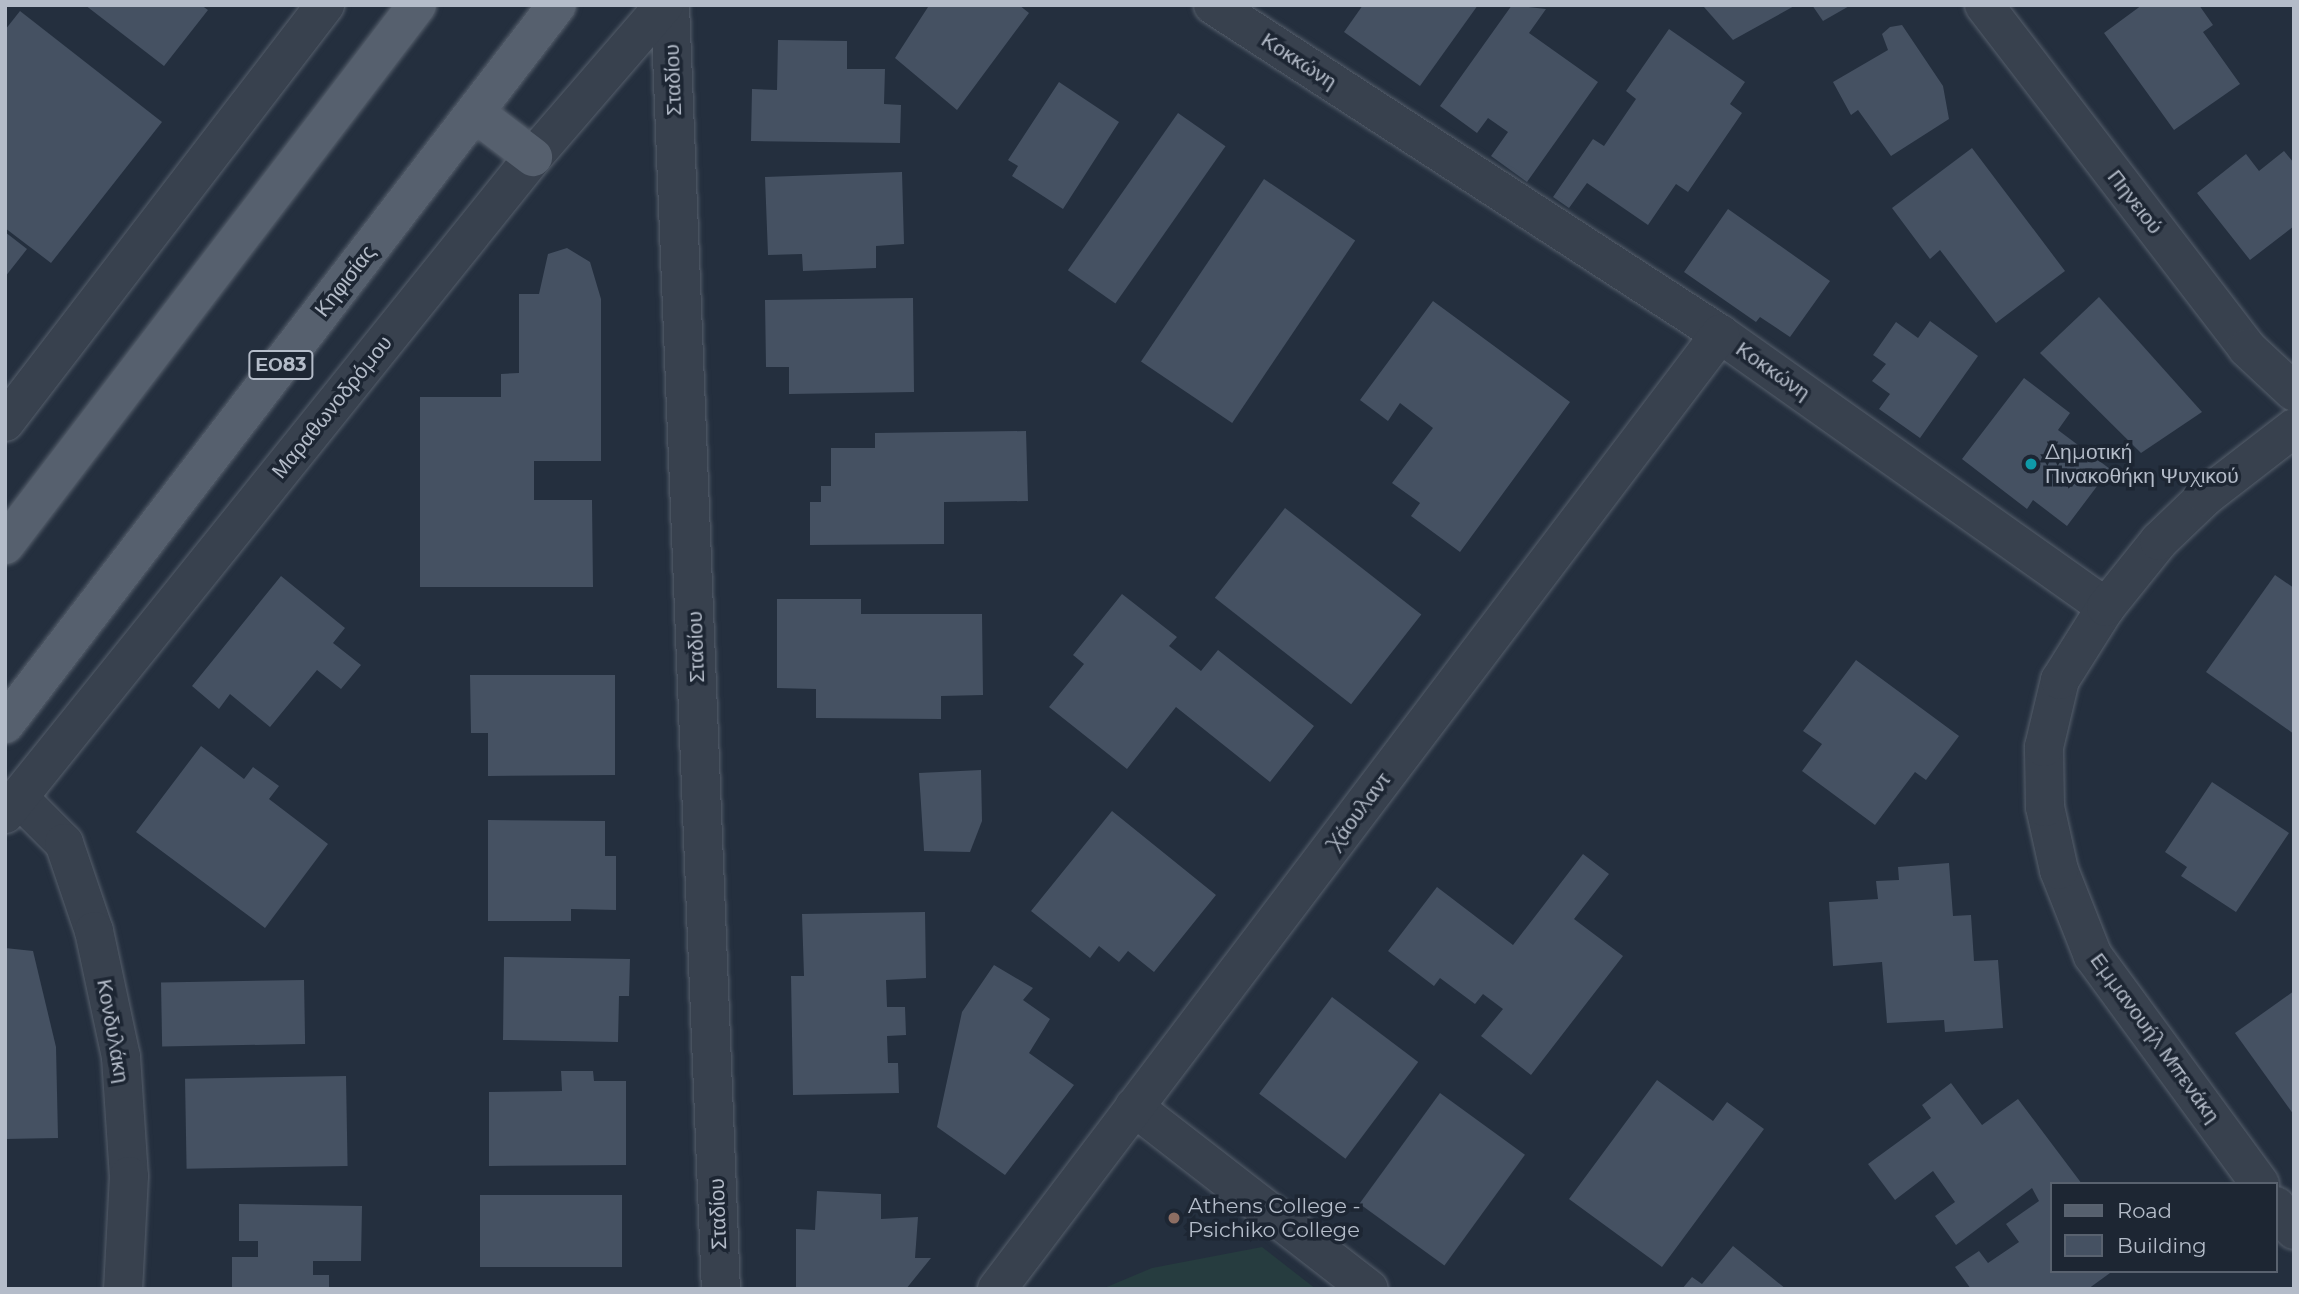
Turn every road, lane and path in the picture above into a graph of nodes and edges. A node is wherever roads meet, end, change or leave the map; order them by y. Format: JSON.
{"nodes":[{"id":1,"x":325,"y":5,"type":"edge"},
{"id":2,"x":417,"y":5,"type":"edge"},
{"id":3,"x":557,"y":5,"type":"edge"},
{"id":4,"x":664,"y":5,"type":"edge"},
{"id":5,"x":670,"y":5,"type":"edge"},
{"id":6,"x":1213,"y":5,"type":"edge"},
{"id":7,"x":1984,"y":5,"type":"edge"},
{"id":8,"x":475,"y":113,"type":"junction"},
{"id":9,"x":533,"y":157,"type":"junction"},
{"id":10,"x":1720,"y":334,"type":"junction"},
{"id":11,"x":2294,"y":392,"type":"edge"},
{"id":12,"x":5,"y":422,"type":"edge"},
{"id":13,"x":2294,"y":428,"type":"edge"},
{"id":14,"x":5,"y":545,"type":"edge"},
{"id":15,"x":2106,"y":607,"type":"junction"},
{"id":16,"x":5,"y":724,"type":"edge"},
{"id":17,"x":12,"y":806,"type":"edge"},
{"id":18,"x":1134,"y":1107,"type":"junction"},
{"id":19,"x":2259,"y":1182,"type":"edge"},
{"id":20,"x":2278,"y":1209,"type":"edge"},
{"id":21,"x":2294,"y":1230,"type":"edge"},
{"id":22,"x":123,"y":1289,"type":"edge"},
{"id":23,"x":721,"y":1289,"type":"edge"},
{"id":24,"x":997,"y":1289,"type":"edge"},
{"id":25,"x":1369,"y":1289,"type":"edge"}],
"edges":[{"from":1,"to":12,"type":"street"},
{"from":2,"to":14,"type":"main road"},
{"from":3,"to":8,"type":"main road","name":"Κηφισίας","number":"ΕΟ83"},
{"from":4,"to":9,"type":"street","name":"Μαραθωνοδρόμου"},
{"from":5,"to":23,"type":"street","name":"Σταδίου"},
{"from":6,"to":10,"type":"street","name":"Κοκκώνη"},
{"from":7,"to":11,"type":"street","name":"Πηνειού"},
{"from":8,"to":9,"type":"main road"},
{"from":8,"to":16,"type":"main road","name":"Κηφισίας","number":"ΕΟ83"},
{"from":9,"to":17,"type":"street","name":"Μαραθωνοδρόμου"},
{"from":10,"to":15,"type":"street","name":"Κοκκώνη"},
{"from":10,"to":18,"type":"street","name":"Χάουλαντ"},
{"from":13,"to":15,"type":"street"},
{"from":15,"to":19,"type":"street","name":"Εμμανουήλ Μπενάκη"},
{"from":17,"to":22,"type":"street","name":"Κονδυλάκη"},
{"from":18,"to":24,"type":"street","name":"Χάουλαντ"},
{"from":18,"to":25,"type":"street"},
{"from":20,"to":21,"type":"street"}]}
